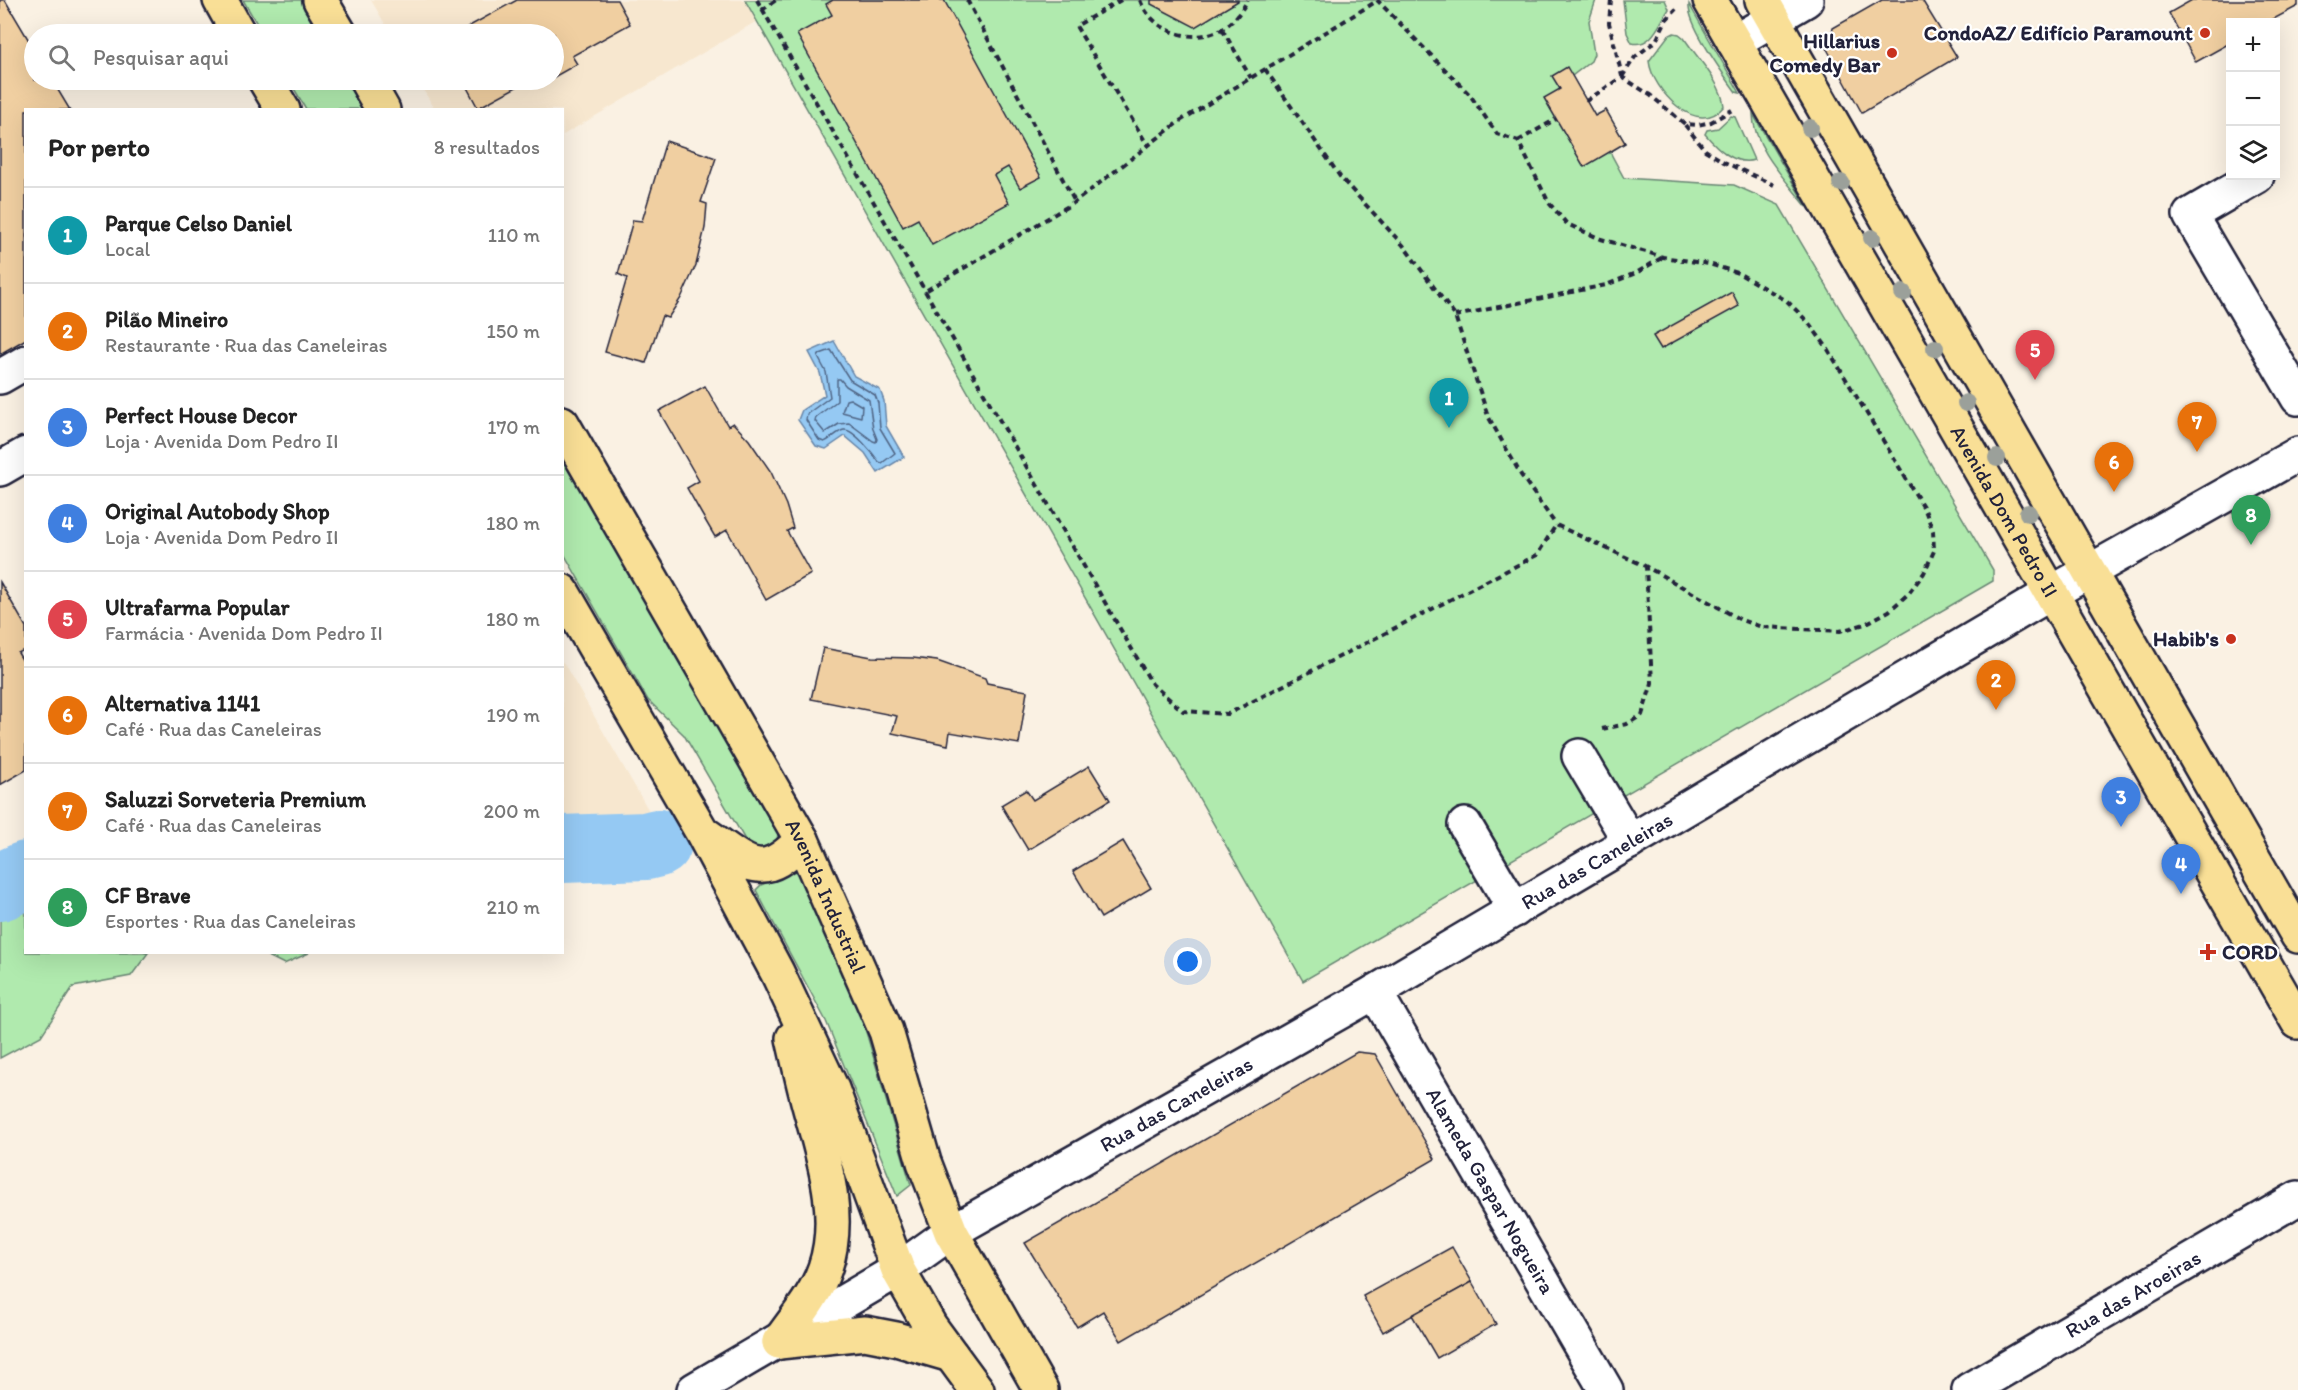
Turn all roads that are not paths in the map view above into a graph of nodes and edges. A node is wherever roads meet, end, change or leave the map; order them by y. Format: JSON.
{"nodes":[{"id":1,"x":219,"y":0,"type":"edge"},
{"id":2,"x":320,"y":0,"type":"edge"},
{"id":3,"x":1710,"y":0,"type":"edge"},
{"id":4,"x":1806,"y":0,"type":"edge"},
{"id":5,"x":1767,"y":10,"type":"edge"},
{"id":6,"x":233,"y":24,"type":"edge"},
{"id":7,"x":334,"y":24,"type":"edge"},
{"id":8,"x":1734,"y":42,"type":"junction"},
{"id":9,"x":272,"y":90,"type":"edge"},
{"id":10,"x":372,"y":90,"type":"edge"},
{"id":11,"x":282,"y":108,"type":"edge"},
{"id":12,"x":382,"y":108,"type":"edge"},
{"id":13,"x":2249,"y":180,"type":"edge"},
{"id":14,"x":24,"y":363,"type":"edge"},
{"id":15,"x":0,"y":377,"type":"edge"},
{"id":16,"x":2298,"y":398,"type":"edge"},
{"id":17,"x":564,"y":426,"type":"edge"},
{"id":18,"x":2298,"y":454,"type":"edge"},
{"id":19,"x":24,"y":455,"type":"edge"},
{"id":20,"x":0,"y":470,"type":"edge"},
{"id":21,"x":24,"y":475,"type":"edge"},
{"id":22,"x":2090,"y":571,"type":"junction"},
{"id":23,"x":2052,"y":593,"type":"junction"},
{"id":24,"x":564,"y":594,"type":"edge"},
{"id":25,"x":1579,"y":756,"type":"dead end"},
{"id":26,"x":1465,"y":825,"type":"dead end"},
{"id":27,"x":702,"y":832,"type":"junction"},
{"id":28,"x":802,"y":840,"type":"junction"},
{"id":29,"x":1630,"y":842,"type":"junction"},
{"id":30,"x":1515,"y":910,"type":"junction"},
{"id":31,"x":2298,"y":936,"type":"edge"},
{"id":32,"x":777,"y":972,"type":"junction"},
{"id":33,"x":1375,"y":992,"type":"junction"},
{"id":34,"x":2298,"y":1022,"type":"edge"},
{"id":35,"x":2298,"y":1198,"type":"edge"},
{"id":36,"x":951,"y":1232,"type":"junction"},
{"id":37,"x":898,"y":1270,"type":"junction"},
{"id":38,"x":779,"y":1342,"type":"junction"},
{"id":39,"x":951,"y":1355,"type":"junction"},
{"id":40,"x":694,"y":1390,"type":"edge"},
{"id":41,"x":977,"y":1390,"type":"edge"},
{"id":42,"x":1041,"y":1390,"type":"edge"},
{"id":43,"x":1606,"y":1390,"type":"edge"},
{"id":44,"x":1969,"y":1390,"type":"edge"}],
"edges":[{"from":1,"to":6,"type":"main road"},
{"from":2,"to":7,"type":"main road"},
{"from":3,"to":8,"type":"main road","name":"Avenida Dom Pedro II"},
{"from":4,"to":5,"type":"street"},
{"from":5,"to":8,"type":"street"},
{"from":5,"to":22,"type":"main road"},
{"from":8,"to":23,"type":"main road","name":"Avenida Dom Pedro II"},
{"from":9,"to":11,"type":"main road"},
{"from":10,"to":12,"type":"main road"},
{"from":13,"to":16,"type":"street"},
{"from":14,"to":15,"type":"street"},
{"from":17,"to":28,"type":"main road","name":"Avenida Industrial"},
{"from":18,"to":22,"type":"street","name":"Rua das Caneleiras"},
{"from":19,"to":20,"type":"street"},
{"from":20,"to":21,"type":"street"},
{"from":22,"to":23,"type":"street","name":"Rua das Caneleiras"},
{"from":22,"to":31,"type":"main road"},
{"from":23,"to":29,"type":"street","name":"Rua das Caneleiras"},
{"from":23,"to":34,"type":"main road","name":"Avenida Dom Pedro II"},
{"from":24,"to":27,"type":"main road"},
{"from":25,"to":29,"type":"street"},
{"from":26,"to":30,"type":"street"},
{"from":27,"to":28,"type":"main road"},
{"from":27,"to":32,"type":"main road"},
{"from":28,"to":36,"type":"main road","name":"Avenida Industrial"},
{"from":29,"to":30,"type":"street","name":"Rua das Caneleiras"},
{"from":30,"to":33,"type":"street","name":"Rua das Caneleiras"},
{"from":32,"to":37,"type":"main road"},
{"from":32,"to":38,"type":"main road"},
{"from":33,"to":36,"type":"street","name":"Rua das Caneleiras"},
{"from":33,"to":43,"type":"street","name":"Alameda Gaspar Nogueira"},
{"from":35,"to":44,"type":"street","name":"Rua das Aroeiras"},
{"from":36,"to":37,"type":"street","name":"Rua das Caneleiras"},
{"from":36,"to":42,"type":"main road","name":"Avenida Industrial"},
{"from":37,"to":38,"type":"street","name":"Rua das Caneleiras"},
{"from":37,"to":39,"type":"main road"},
{"from":38,"to":39,"type":"main road"},
{"from":38,"to":40,"type":"street","name":"Rua das Caneleiras"},
{"from":39,"to":41,"type":"main road"}]}
